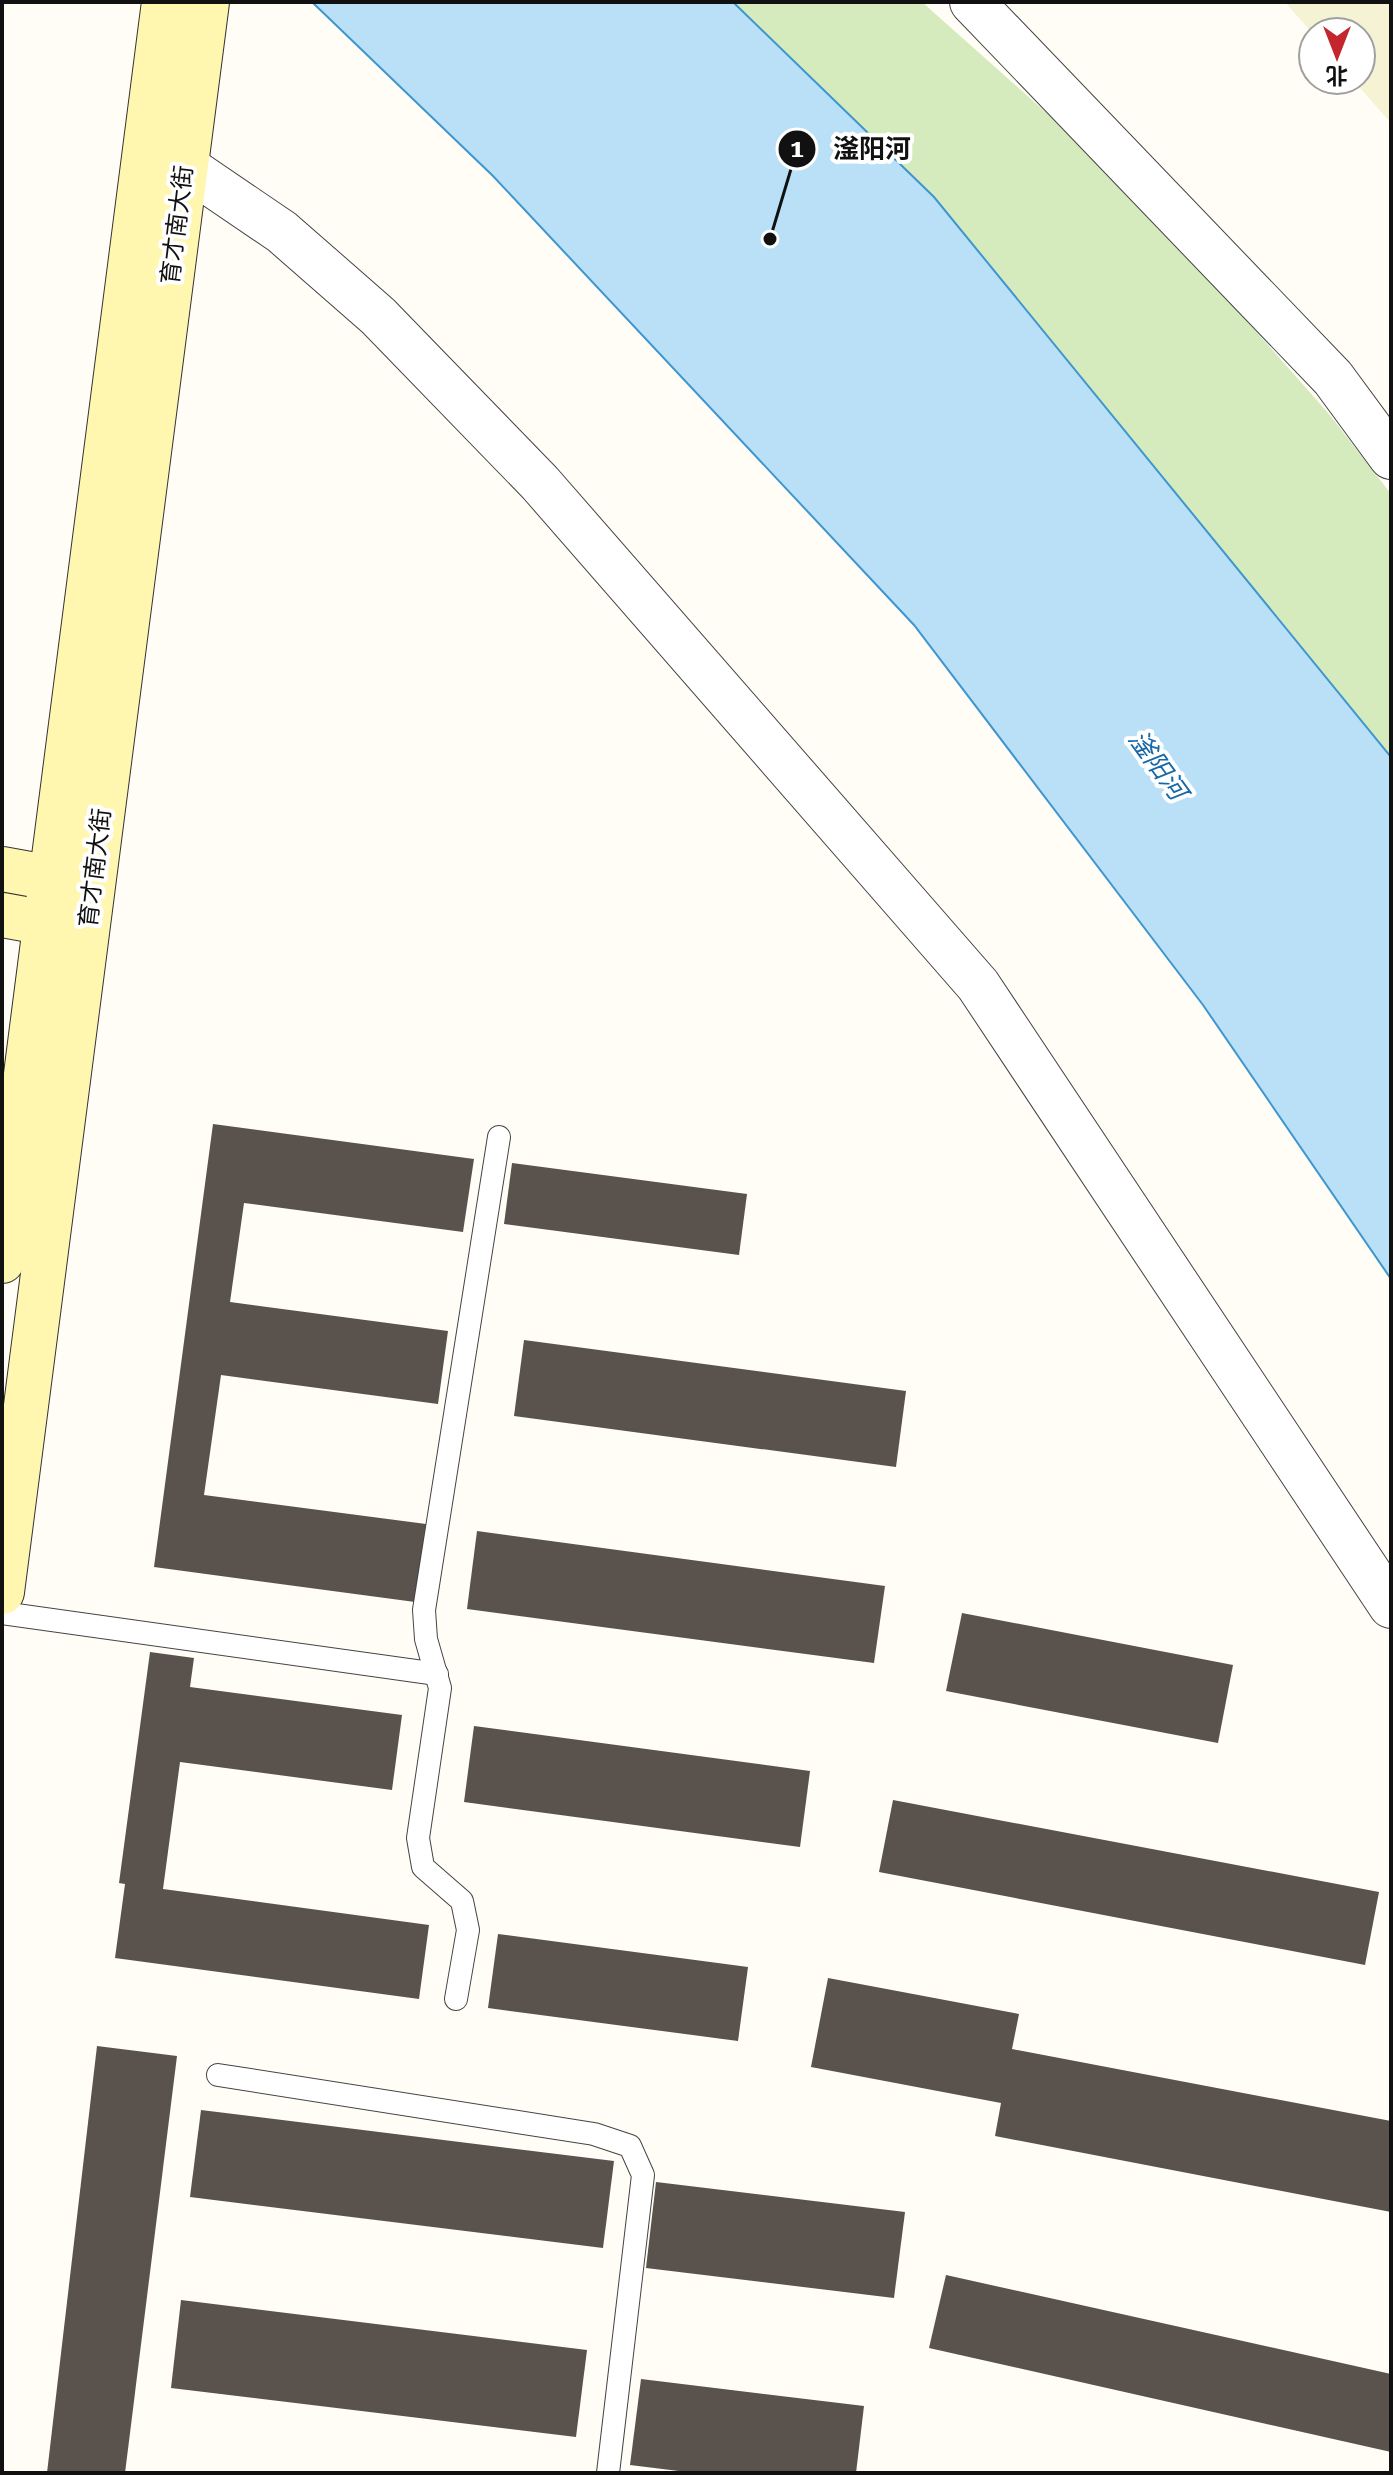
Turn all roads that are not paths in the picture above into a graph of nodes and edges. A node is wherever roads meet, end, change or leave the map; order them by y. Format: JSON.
{"nodes":[{"id":1,"x":164,"y":2,"type":"edge"},
{"id":2,"x":207,"y":2,"type":"edge"},
{"id":3,"x":972,"y":2,"type":"edge"},
{"id":4,"x":186,"y":155,"type":"junction"},
{"id":5,"x":1391,"y":457,"type":"edge"},
{"id":6,"x":2,"y":869,"type":"edge"},
{"id":7,"x":72,"y":881,"type":"junction"},
{"id":8,"x":2,"y":915,"type":"edge"},
{"id":9,"x":66,"y":926,"type":"junction"},
{"id":10,"x":499,"y":1137,"type":"dead end"},
{"id":11,"x":2,"y":1261,"type":"edge"},
{"id":12,"x":2,"y":1592,"type":"edge"},
{"id":13,"x":1391,"y":1606,"type":"edge"},
{"id":14,"x":2,"y":1613,"type":"edge"},
{"id":15,"x":437,"y":1674,"type":"junction"},
{"id":16,"x":456,"y":1999,"type":"dead end"},
{"id":17,"x":218,"y":2075,"type":"dead end"},
{"id":18,"x":608,"y":2473,"type":"edge"}],
"edges":[{"from":1,"to":7,"type":"main road","name":"育才南大街"},
{"from":2,"to":4,"type":"main road","name":"育才南大街"},
{"from":3,"to":5,"type":"street"},
{"from":4,"to":7,"type":"main road","name":"育才南大街"},
{"from":4,"to":13,"type":"street"},
{"from":6,"to":7,"type":"main road"},
{"from":7,"to":9,"type":"main road","name":"育才南大街"},
{"from":8,"to":9,"type":"main road"},
{"from":9,"to":11,"type":"main road","name":"育才南大街"},
{"from":9,"to":12,"type":"main road","name":"育才南大街"},
{"from":10,"to":15,"type":"lane"},
{"from":14,"to":15,"type":"lane"},
{"from":15,"to":16,"type":"lane"},
{"from":17,"to":18,"type":"lane"}]}
